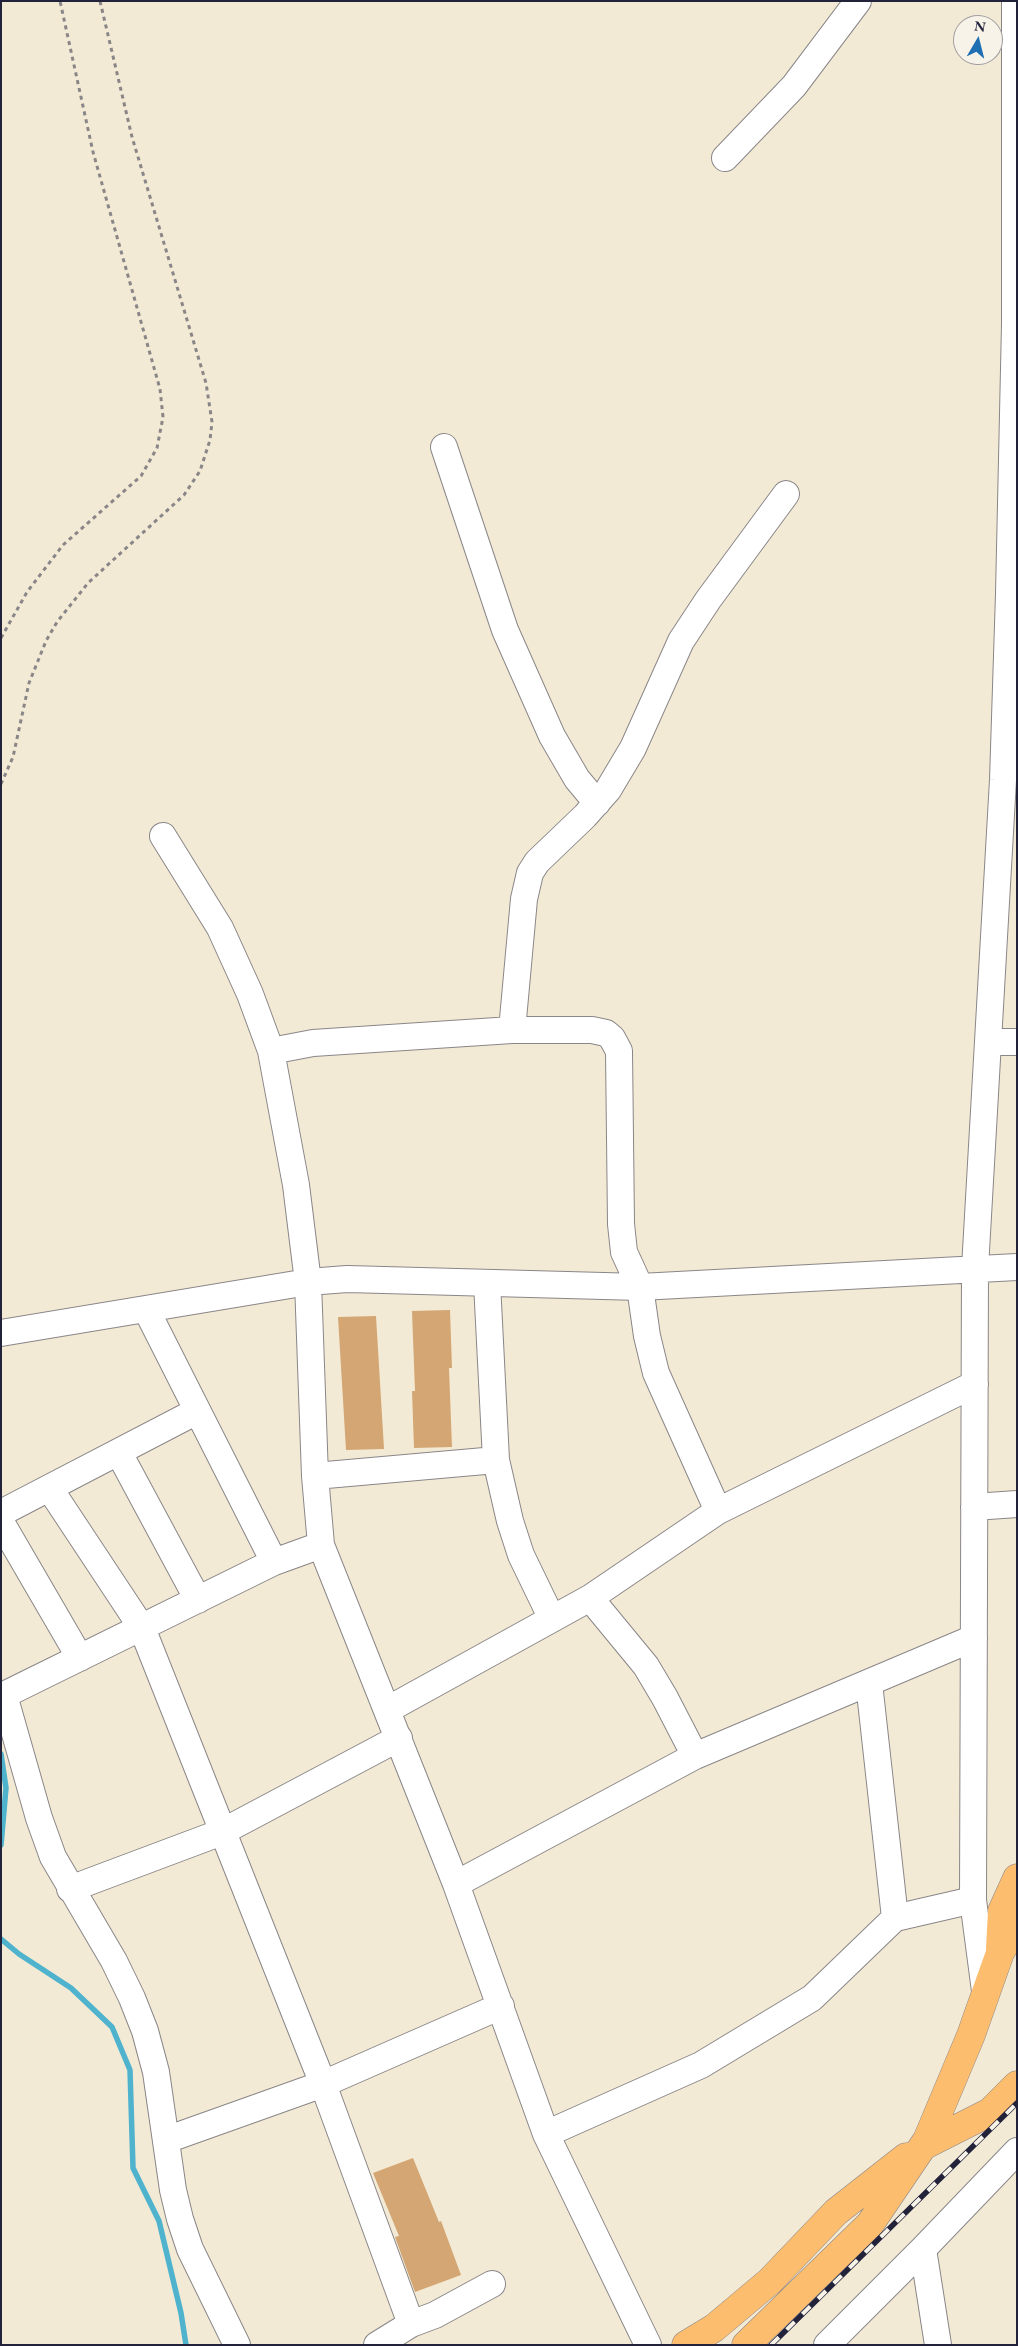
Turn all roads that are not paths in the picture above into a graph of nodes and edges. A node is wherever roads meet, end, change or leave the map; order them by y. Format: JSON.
{"nodes":[{"id":1,"x":858,"y":1,"type":"edge"},
{"id":2,"x":1014,"y":1,"type":"edge"},
{"id":3,"x":725,"y":158,"type":"dead end"},
{"id":4,"x":1016,"y":324,"type":"edge"},
{"id":5,"x":444,"y":447,"type":"dead end"},
{"id":6,"x":786,"y":494,"type":"dead end"},
{"id":7,"x":1013,"y":593,"type":"edge"},
{"id":8,"x":1010,"y":779,"type":"edge"},
{"id":9,"x":597,"y":803,"type":"junction"},
{"id":10,"x":163,"y":836,"type":"dead end"},
{"id":11,"x":512,"y":1030,"type":"junction"},
{"id":12,"x":988,"y":1042,"type":"junction"},
{"id":13,"x":1017,"y":1042,"type":"edge"},
{"id":14,"x":271,"y":1052,"type":"junction"},
{"id":15,"x":1017,"y":1267,"type":"edge"},
{"id":16,"x":975,"y":1268,"type":"junction"},
{"id":17,"x":308,"y":1282,"type":"junction"},
{"id":18,"x":487,"y":1283,"type":"junction"},
{"id":19,"x":640,"y":1287,"type":"junction"},
{"id":20,"x":146,"y":1309,"type":"junction"},
{"id":21,"x":1,"y":1333,"type":"edge"},
{"id":22,"x":975,"y":1384,"type":"junction"},
{"id":23,"x":197,"y":1411,"type":"junction"},
{"id":24,"x":119,"y":1453,"type":"junction"},
{"id":25,"x":496,"y":1460,"type":"junction"},
{"id":26,"x":315,"y":1476,"type":"junction"},
{"id":27,"x":50,"y":1489,"type":"junction"},
{"id":28,"x":1017,"y":1504,"type":"edge"},
{"id":29,"x":974,"y":1507,"type":"junction"},
{"id":30,"x":718,"y":1511,"type":"junction"},
{"id":31,"x":1,"y":1513,"type":"edge"},
{"id":32,"x":1,"y":1522,"type":"edge"},
{"id":33,"x":321,"y":1545,"type":"junction"},
{"id":34,"x":274,"y":1562,"type":"junction"},
{"id":35,"x":590,"y":1598,"type":"junction"},
{"id":36,"x":198,"y":1600,"type":"junction"},
{"id":37,"x":552,"y":1619,"type":"junction"},
{"id":38,"x":142,"y":1628,"type":"junction"},
{"id":39,"x":974,"y":1638,"type":"junction"},
{"id":40,"x":80,"y":1658,"type":"junction"},
{"id":41,"x":869,"y":1684,"type":"junction"},
{"id":42,"x":387,"y":1710,"type":"junction"},
{"id":43,"x":399,"y":1738,"type":"junction"},
{"id":44,"x":695,"y":1756,"type":"junction"},
{"id":45,"x":222,"y":1832,"type":"junction"},
{"id":46,"x":1017,"y":1878,"type":"edge"},
{"id":47,"x":456,"y":1884,"type":"junction"},
{"id":48,"x":70,"y":1889,"type":"junction"},
{"id":49,"x":973,"y":1900,"type":"junction"},
{"id":50,"x":896,"y":1918,"type":"junction"},
{"id":51,"x":1017,"y":1924,"type":"edge"},
{"id":52,"x":1000,"y":1953,"type":"junction"},
{"id":53,"x":985,"y":1991,"type":"junction"},
{"id":54,"x":500,"y":2006,"type":"junction"},
{"id":55,"x":323,"y":2084,"type":"junction"},
{"id":56,"x":1017,"y":2085,"type":"edge"},
{"id":57,"x":546,"y":2134,"type":"junction"},
{"id":58,"x":166,"y":2140,"type":"junction"},
{"id":59,"x":925,"y":2143,"type":"junction"},
{"id":60,"x":1017,"y":2151,"type":"edge"},
{"id":61,"x":923,"y":2249,"type":"junction"},
{"id":62,"x":492,"y":2284,"type":"dead end"},
{"id":63,"x":410,"y":2324,"type":"junction"},
{"id":64,"x":237,"y":2345,"type":"edge"},
{"id":65,"x":377,"y":2345,"type":"edge"},
{"id":66,"x":648,"y":2345,"type":"edge"},
{"id":67,"x":686,"y":2345,"type":"edge"},
{"id":68,"x":746,"y":2345,"type":"edge"},
{"id":69,"x":827,"y":2345,"type":"edge"},
{"id":70,"x":938,"y":2345,"type":"edge"}],
"edges":[{"from":1,"to":3,"type":"street"},
{"from":2,"to":4,"type":"street"},
{"from":4,"to":7,"type":"street"},
{"from":5,"to":9,"type":"street"},
{"from":6,"to":9,"type":"street"},
{"from":7,"to":8,"type":"street"},
{"from":8,"to":12,"type":"street"},
{"from":9,"to":11,"type":"street"},
{"from":10,"to":14,"type":"street"},
{"from":11,"to":14,"type":"street"},
{"from":11,"to":19,"type":"street"},
{"from":12,"to":13,"type":"street"},
{"from":12,"to":16,"type":"street"},
{"from":14,"to":17,"type":"street"},
{"from":15,"to":16,"type":"street"},
{"from":16,"to":19,"type":"street"},
{"from":16,"to":22,"type":"street"},
{"from":17,"to":18,"type":"street"},
{"from":17,"to":20,"type":"street"},
{"from":17,"to":26,"type":"street"},
{"from":18,"to":19,"type":"street"},
{"from":18,"to":25,"type":"street"},
{"from":19,"to":30,"type":"street"},
{"from":20,"to":21,"type":"street"},
{"from":20,"to":23,"type":"street"},
{"from":22,"to":29,"type":"street"},
{"from":22,"to":30,"type":"street"},
{"from":23,"to":24,"type":"street"},
{"from":23,"to":34,"type":"street"},
{"from":24,"to":27,"type":"street"},
{"from":24,"to":36,"type":"street"},
{"from":25,"to":26,"type":"street"},
{"from":25,"to":37,"type":"street"},
{"from":26,"to":33,"type":"street"},
{"from":27,"to":31,"type":"street"},
{"from":27,"to":38,"type":"street"},
{"from":28,"to":29,"type":"street"},
{"from":29,"to":39,"type":"street"},
{"from":30,"to":35,"type":"street"},
{"from":32,"to":40,"type":"street"},
{"from":33,"to":34,"type":"street"},
{"from":33,"to":42,"type":"street"},
{"from":34,"to":36,"type":"street"},
{"from":35,"to":37,"type":"street"},
{"from":35,"to":44,"type":"street"},
{"from":36,"to":38,"type":"street"},
{"from":37,"to":42,"type":"street"},
{"from":38,"to":40,"type":"street"},
{"from":38,"to":45,"type":"street"},
{"from":39,"to":41,"type":"street"},
{"from":39,"to":49,"type":"street"},
{"from":40,"to":48,"type":"street"},
{"from":41,"to":44,"type":"street"},
{"from":41,"to":50,"type":"street"},
{"from":42,"to":43,"type":"street"},
{"from":43,"to":45,"type":"street"},
{"from":43,"to":47,"type":"street"},
{"from":44,"to":47,"type":"street"},
{"from":45,"to":48,"type":"street"},
{"from":45,"to":55,"type":"street"},
{"from":46,"to":52,"type":"main road"},
{"from":47,"to":54,"type":"street"},
{"from":48,"to":58,"type":"street"},
{"from":49,"to":50,"type":"street"},
{"from":49,"to":53,"type":"street"},
{"from":50,"to":57,"type":"street"},
{"from":51,"to":52,"type":"main road"},
{"from":52,"to":53,"type":"main road"},
{"from":53,"to":59,"type":"main road"},
{"from":54,"to":55,"type":"street"},
{"from":54,"to":57,"type":"street"},
{"from":55,"to":58,"type":"street"},
{"from":55,"to":63,"type":"street"},
{"from":56,"to":59,"type":"main road"},
{"from":57,"to":66,"type":"street"},
{"from":58,"to":64,"type":"street"},
{"from":59,"to":67,"type":"main road"},
{"from":59,"to":68,"type":"main road"},
{"from":60,"to":61,"type":"street"},
{"from":61,"to":69,"type":"street"},
{"from":61,"to":70,"type":"street"},
{"from":62,"to":63,"type":"street"},
{"from":63,"to":65,"type":"street"}]}
